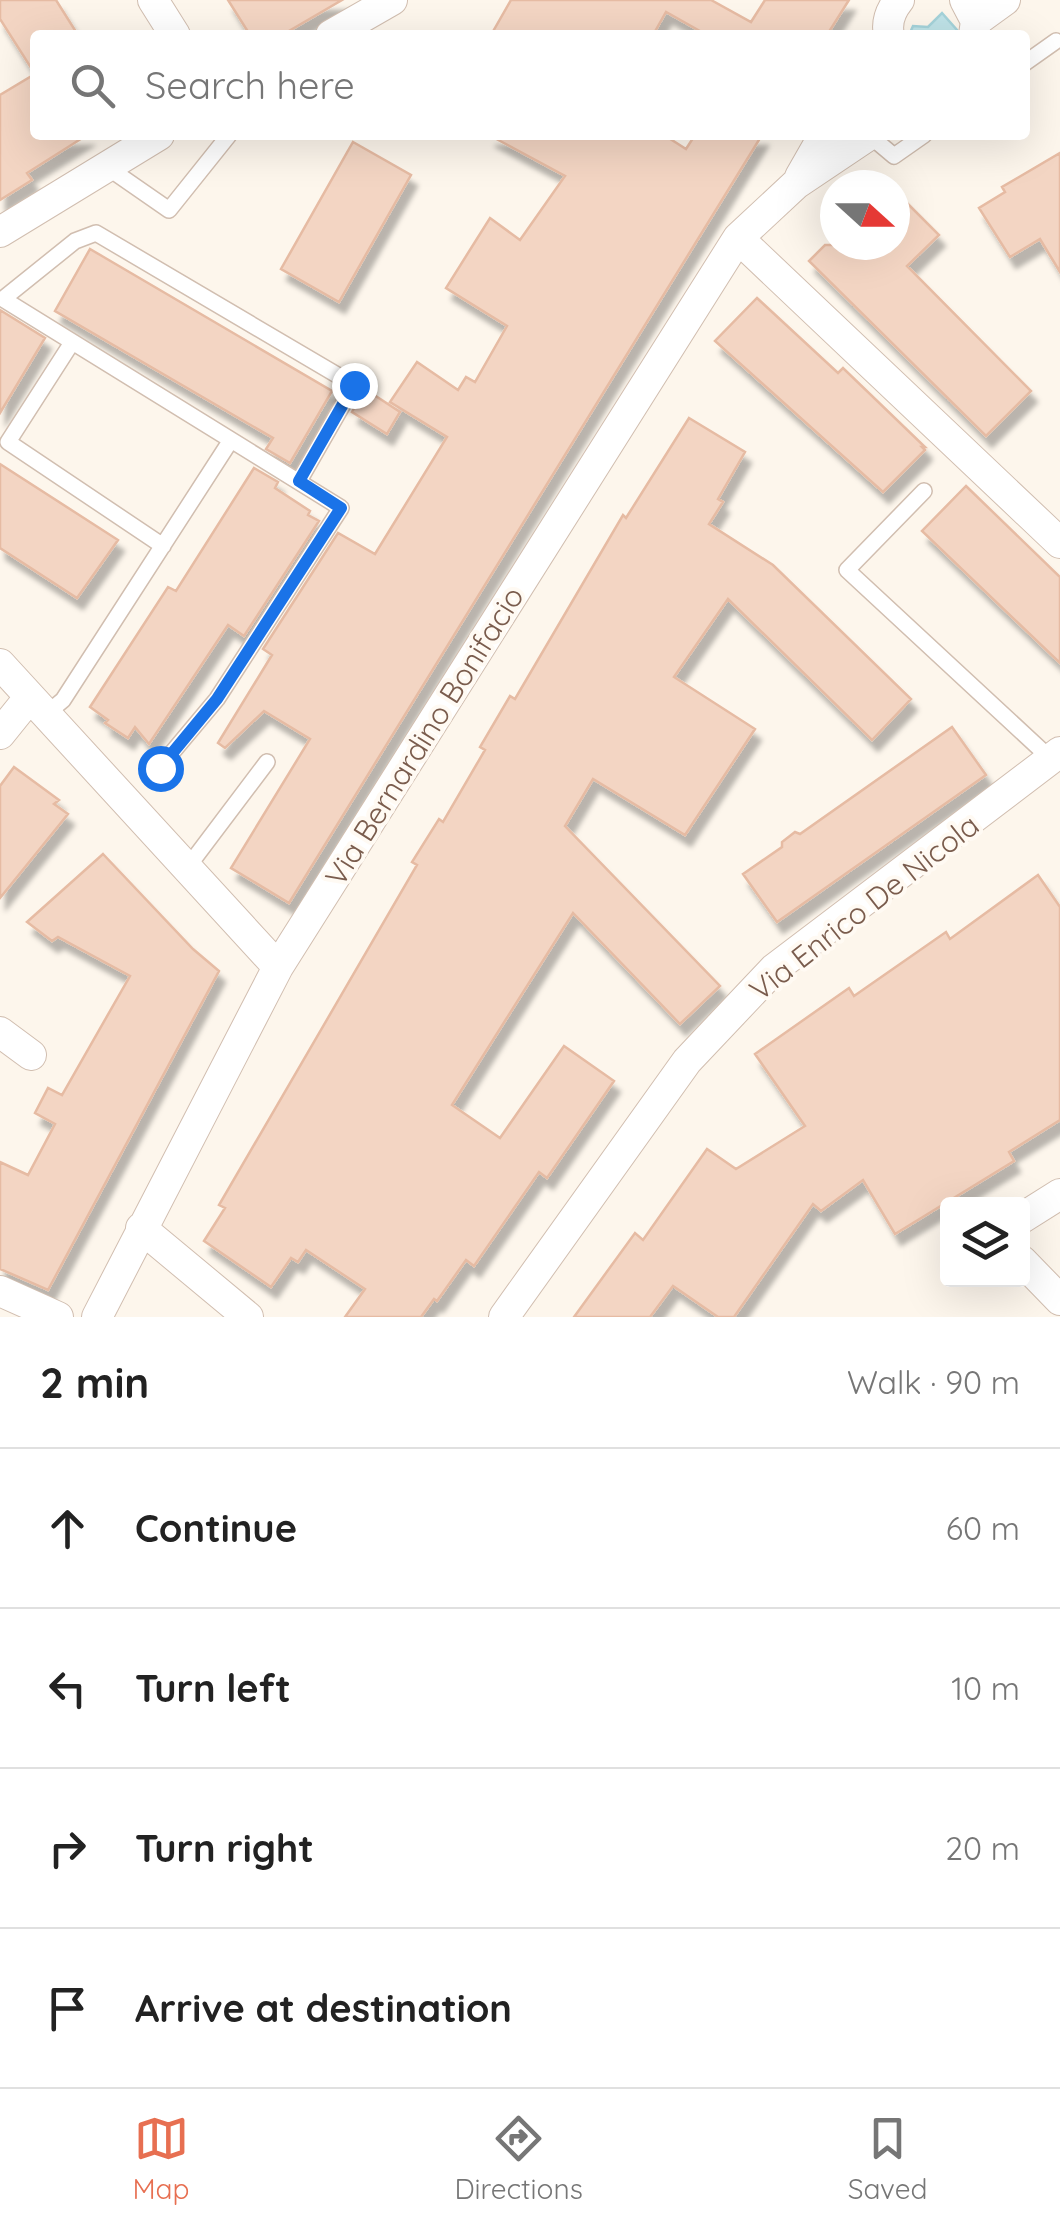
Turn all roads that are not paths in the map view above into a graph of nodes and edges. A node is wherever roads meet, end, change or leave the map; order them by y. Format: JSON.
{"nodes":[{"id":1,"x":153,"y":0,"type":"edge"},
{"id":2,"x":392,"y":0,"type":"edge"},
{"id":3,"x":1005,"y":0,"type":"edge"},
{"id":4,"x":972,"y":19,"type":"edge"},
{"id":5,"x":172,"y":30,"type":"edge"},
{"id":6,"x":340,"y":30,"type":"edge"},
{"id":7,"x":1056,"y":42,"type":"dead end"},
{"id":8,"x":1030,"y":60,"type":"edge"},
{"id":9,"x":151,"y":140,"type":"edge"},
{"id":10,"x":225,"y":140,"type":"edge"},
{"id":11,"x":821,"y":140,"type":"edge"},
{"id":12,"x":862,"y":140,"type":"edge"},
{"id":13,"x":875,"y":140,"type":"edge"},
{"id":14,"x":917,"y":140,"type":"edge"},
{"id":15,"x":107,"y":166,"type":"junction"},
{"id":16,"x":796,"y":184,"type":"junction"},
{"id":17,"x":0,"y":232,"type":"edge"},
{"id":18,"x":738,"y":238,"type":"junction"},
{"id":19,"x":71,"y":344,"type":"junction"},
{"id":20,"x":231,"y":440,"type":"junction"},
{"id":21,"x":299,"y":481,"type":"junction"},
{"id":22,"x":924,"y":491,"type":"dead end"},
{"id":23,"x":1060,"y":544,"type":"edge"},
{"id":24,"x":164,"y":546,"type":"junction"},
{"id":25,"x":0,"y":664,"type":"edge"},
{"id":26,"x":37,"y":706,"type":"junction"},
{"id":27,"x":0,"y":734,"type":"edge"},
{"id":28,"x":1056,"y":756,"type":"edge"},
{"id":29,"x":267,"y":762,"type":"dead end"},
{"id":30,"x":160,"y":768,"type":"dead end"},
{"id":31,"x":187,"y":868,"type":"junction"},
{"id":32,"x":278,"y":966,"type":"junction"},
{"id":33,"x":0,"y":1032,"type":"edge"},
{"id":34,"x":31,"y":1055,"type":"dead end"},
{"id":35,"x":1060,"y":1194,"type":"edge"},
{"id":36,"x":1030,"y":1213,"type":"edge"},
{"id":37,"x":142,"y":1228,"type":"junction"},
{"id":38,"x":1030,"y":1268,"type":"edge"},
{"id":39,"x":0,"y":1291,"type":"edge"},
{"id":40,"x":1060,"y":1300,"type":"edge"},
{"id":41,"x":58,"y":1317,"type":"edge"},
{"id":42,"x":97,"y":1317,"type":"edge"},
{"id":43,"x":248,"y":1317,"type":"edge"},
{"id":44,"x":504,"y":1317,"type":"edge"}],
"edges":[{"from":1,"to":5,"type":"street"},
{"from":2,"to":6,"type":"street"},
{"from":3,"to":4,"type":"street"},
{"from":7,"to":8,"type":"lane"},
{"from":9,"to":15,"type":"street"},
{"from":10,"to":15,"type":"lane"},
{"from":11,"to":16,"type":"street","name":"Via Bernardino Bonifacio"},
{"from":12,"to":16,"type":"street","name":"Via Bernardino Bonifacio"},
{"from":13,"to":14,"type":"lane"},
{"from":15,"to":17,"type":"street"},
{"from":16,"to":18,"type":"street","name":"Via Bernardino Bonifacio"},
{"from":18,"to":23,"type":"street"},
{"from":18,"to":32,"type":"street","name":"Via Bernardino Bonifacio"},
{"from":19,"to":20,"type":"lane"},
{"from":19,"to":21,"type":"lane"},
{"from":19,"to":24,"type":"lane"},
{"from":20,"to":21,"type":"lane"},
{"from":20,"to":24,"type":"lane"},
{"from":21,"to":30,"type":"lane"},
{"from":22,"to":28,"type":"lane"},
{"from":24,"to":26,"type":"lane"},
{"from":25,"to":26,"type":"street"},
{"from":26,"to":27,"type":"street"},
{"from":26,"to":31,"type":"street"},
{"from":28,"to":44,"type":"street","name":"Via Enrico De Nicola"},
{"from":29,"to":31,"type":"lane"},
{"from":31,"to":32,"type":"street"},
{"from":32,"to":37,"type":"street","name":"Via Bernardino Bonifacio"},
{"from":33,"to":34,"type":"street"},
{"from":35,"to":36,"type":"street"},
{"from":37,"to":42,"type":"street","name":"Via Bernardino Bonifacio"},
{"from":37,"to":43,"type":"street"},
{"from":38,"to":40,"type":"street"},
{"from":39,"to":41,"type":"street"}]}
